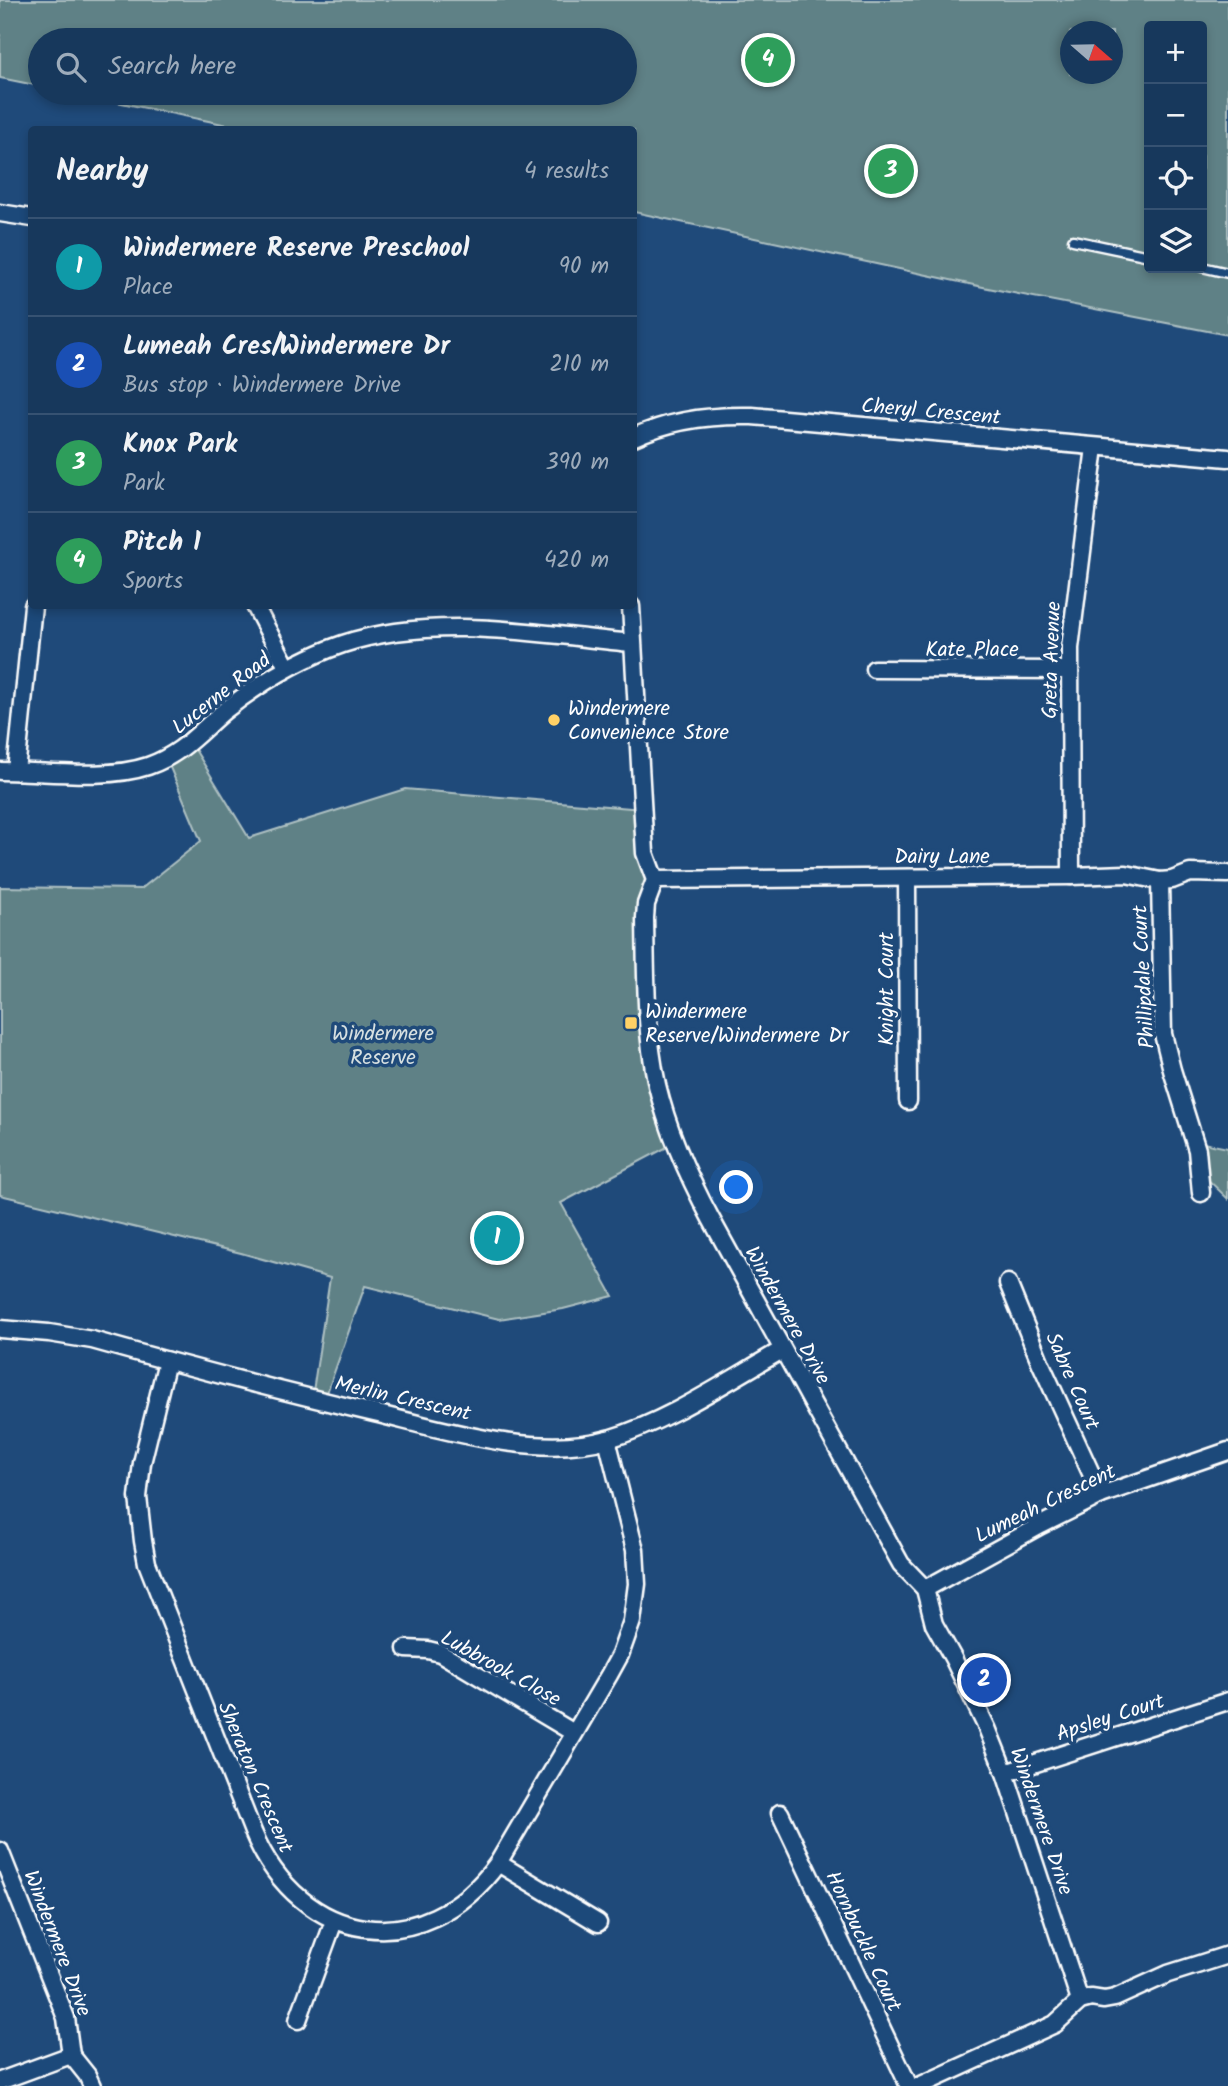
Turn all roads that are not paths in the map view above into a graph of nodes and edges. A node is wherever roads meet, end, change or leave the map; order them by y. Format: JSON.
{"nodes":[{"id":1,"x":0,"y":213,"type":"edge"},
{"id":2,"x":28,"y":217,"type":"edge"},
{"id":3,"x":1073,"y":240,"type":"dead end"},
{"id":4,"x":1144,"y":255,"type":"edge"},
{"id":5,"x":1207,"y":268,"type":"edge"},
{"id":6,"x":1228,"y":273,"type":"edge"},
{"id":7,"x":637,"y":436,"type":"edge"},
{"id":8,"x":1095,"y":447,"type":"junction"},
{"id":9,"x":1228,"y":458,"type":"edge"},
{"id":10,"x":33,"y":609,"type":"edge"},
{"id":11,"x":257,"y":609,"type":"edge"},
{"id":12,"x":631,"y":609,"type":"edge"},
{"id":13,"x":632,"y":643,"type":"junction"},
{"id":14,"x":287,"y":667,"type":"junction"},
{"id":15,"x":874,"y":669,"type":"dead end"},
{"id":16,"x":1069,"y":670,"type":"junction"},
{"id":17,"x":8,"y":771,"type":"edge"},
{"id":18,"x":1228,"y":874,"type":"edge"},
{"id":19,"x":1071,"y":876,"type":"junction"},
{"id":20,"x":907,"y":878,"type":"junction"},
{"id":21,"x":655,"y":880,"type":"junction"},
{"id":22,"x":1160,"y":881,"type":"junction"},
{"id":23,"x":908,"y":1101,"type":"dead end"},
{"id":24,"x":1201,"y":1193,"type":"dead end"},
{"id":25,"x":1008,"y":1283,"type":"dead end"},
{"id":26,"x":0,"y":1329,"type":"edge"},
{"id":27,"x":782,"y":1350,"type":"junction"},
{"id":28,"x":167,"y":1361,"type":"junction"},
{"id":29,"x":607,"y":1439,"type":"junction"},
{"id":30,"x":1228,"y":1451,"type":"edge"},
{"id":31,"x":1101,"y":1495,"type":"junction"},
{"id":32,"x":925,"y":1590,"type":"junction"},
{"id":33,"x":406,"y":1649,"type":"dead end"},
{"id":34,"x":1228,"y":1701,"type":"edge"},
{"id":35,"x":574,"y":1733,"type":"junction"},
{"id":36,"x":1005,"y":1773,"type":"junction"},
{"id":37,"x":780,"y":1813,"type":"dead end"},
{"id":38,"x":0,"y":1851,"type":"edge"},
{"id":39,"x":498,"y":1863,"type":"junction"},
{"id":40,"x":334,"y":1921,"type":"junction"},
{"id":41,"x":598,"y":1923,"type":"dead end"},
{"id":42,"x":1228,"y":1955,"type":"edge"},
{"id":43,"x":1080,"y":2001,"type":"junction"},
{"id":44,"x":298,"y":2020,"type":"dead end"},
{"id":45,"x":71,"y":2055,"type":"junction"},
{"id":46,"x":0,"y":2081,"type":"edge"},
{"id":47,"x":93,"y":2086,"type":"edge"},
{"id":48,"x":909,"y":2086,"type":"edge"},
{"id":49,"x":919,"y":2086,"type":"edge"}],
"edges":[{"from":1,"to":2,"type":"street"},
{"from":3,"to":4,"type":"lane"},
{"from":5,"to":6,"type":"lane"},
{"from":7,"to":8,"type":"street","name":"Cheryl Crescent"},
{"from":8,"to":9,"type":"street","name":"Cheryl Crescent"},
{"from":8,"to":16,"type":"street","name":"Greta Avenue"},
{"from":10,"to":17,"type":"street"},
{"from":11,"to":14,"type":"street"},
{"from":12,"to":13,"type":"street"},
{"from":13,"to":14,"type":"street","name":"Lucerne Road"},
{"from":13,"to":21,"type":"street"},
{"from":14,"to":17,"type":"street","name":"Lucerne Road"},
{"from":15,"to":16,"type":"street","name":"Kate Place"},
{"from":16,"to":19,"type":"street","name":"Greta Avenue"},
{"from":18,"to":22,"type":"street","name":"Dairy Lane"},
{"from":19,"to":20,"type":"street","name":"Dairy Lane"},
{"from":19,"to":22,"type":"street","name":"Dairy Lane"},
{"from":20,"to":21,"type":"street","name":"Dairy Lane"},
{"from":20,"to":23,"type":"street","name":"Knight Court"},
{"from":21,"to":27,"type":"street","name":"Windermere Drive"},
{"from":22,"to":24,"type":"street","name":"Phillipdale Court"},
{"from":25,"to":31,"type":"street","name":"Sabre Court"},
{"from":26,"to":28,"type":"street","name":"Merlin Crescent"},
{"from":27,"to":29,"type":"street","name":"Merlin Crescent"},
{"from":27,"to":32,"type":"street","name":"Windermere Drive"},
{"from":28,"to":29,"type":"street","name":"Merlin Crescent"},
{"from":28,"to":40,"type":"street","name":"Sheraton Crescent"},
{"from":29,"to":35,"type":"street","name":"Sheraton Crescent"},
{"from":30,"to":31,"type":"street","name":"Lumeah Crescent"},
{"from":31,"to":32,"type":"street","name":"Lumeah Crescent"},
{"from":32,"to":36,"type":"street","name":"Windermere Drive"},
{"from":33,"to":35,"type":"street","name":"Lubbrook Close"},
{"from":34,"to":36,"type":"street","name":"Apsley Court"},
{"from":35,"to":39,"type":"street","name":"Sheraton Crescent"},
{"from":36,"to":43,"type":"street","name":"Windermere Drive"},
{"from":37,"to":48,"type":"street","name":"Hornbuckle Court"},
{"from":38,"to":45,"type":"street","name":"Windermere Drive"},
{"from":39,"to":40,"type":"street","name":"Sheraton Crescent"},
{"from":39,"to":41,"type":"street"},
{"from":40,"to":44,"type":"street"},
{"from":42,"to":43,"type":"street"},
{"from":43,"to":49,"type":"street"},
{"from":45,"to":46,"type":"street"},
{"from":45,"to":47,"type":"street","name":"Windermere Drive"}]}
